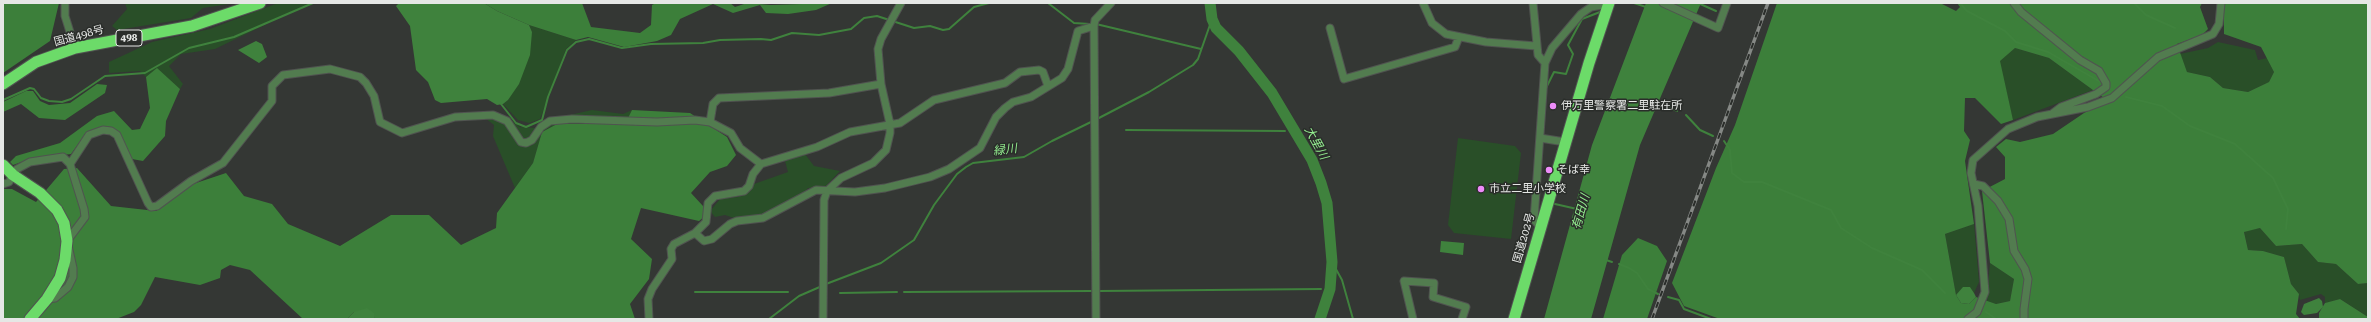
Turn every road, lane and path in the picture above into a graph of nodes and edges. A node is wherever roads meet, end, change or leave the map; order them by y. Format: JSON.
{"nodes":[{"id":1,"x":65,"y":3,"type":"edge"},
{"id":2,"x":260,"y":3,"type":"edge"},
{"id":3,"x":901,"y":3,"type":"edge"},
{"id":4,"x":1111,"y":3,"type":"edge"},
{"id":5,"x":1423,"y":3,"type":"edge"},
{"id":6,"x":1533,"y":3,"type":"edge"},
{"id":7,"x":1609,"y":3,"type":"edge"},
{"id":8,"x":1663,"y":3,"type":"edge"},
{"id":9,"x":1726,"y":3,"type":"edge"},
{"id":10,"x":2014,"y":3,"type":"edge"},
{"id":11,"x":2221,"y":3,"type":"edge"},
{"id":12,"x":1094,"y":23,"type":"junction"},
{"id":13,"x":1330,"y":28,"type":"dead end"},
{"id":14,"x":1459,"y":37,"type":"junction"},
{"id":15,"x":1536,"y":46,"type":"junction"},
{"id":16,"x":75,"y":48,"type":"junction"},
{"id":17,"x":1544,"y":63,"type":"junction"},
{"id":18,"x":3,"y":84,"type":"edge"},
{"id":19,"x":881,"y":84,"type":"junction"},
{"id":20,"x":1048,"y":86,"type":"junction"},
{"id":21,"x":2052,"y":114,"type":"junction"},
{"id":22,"x":710,"y":122,"type":"junction"},
{"id":23,"x":890,"y":124,"type":"junction"},
{"id":24,"x":1540,"y":138,"type":"junction"},
{"id":25,"x":1565,"y":142,"type":"junction"},
{"id":26,"x":70,"y":164,"type":"junction"},
{"id":27,"x":761,"y":164,"type":"junction"},
{"id":28,"x":3,"y":165,"type":"edge"},
{"id":29,"x":13,"y":175,"type":"junction"},
{"id":30,"x":3,"y":184,"type":"edge"},
{"id":31,"x":1974,"y":184,"type":"junction"},
{"id":32,"x":827,"y":191,"type":"junction"},
{"id":33,"x":1541,"y":227,"type":"junction"},
{"id":34,"x":695,"y":233,"type":"junction"},
{"id":35,"x":67,"y":241,"type":"junction"},
{"id":36,"x":30,"y":319,"type":"edge"},
{"id":37,"x":649,"y":319,"type":"edge"},
{"id":38,"x":823,"y":319,"type":"edge"},
{"id":39,"x":1096,"y":319,"type":"edge"},
{"id":40,"x":1413,"y":319,"type":"edge"},
{"id":41,"x":1462,"y":319,"type":"edge"},
{"id":42,"x":1514,"y":319,"type":"edge"},
{"id":43,"x":1968,"y":319,"type":"edge"},
{"id":44,"x":2024,"y":319,"type":"edge"}],
"edges":[{"from":1,"to":16,"type":"street"},
{"from":2,"to":16,"type":"highway","name":"国道498号","number":"498"},
{"from":3,"to":19,"type":"street"},
{"from":4,"to":12,"type":"street"},
{"from":5,"to":14,"type":"street"},
{"from":6,"to":15,"type":"street"},
{"from":7,"to":17,"type":"street"},
{"from":7,"to":25,"type":"highway","name":"国道202号"},
{"from":8,"to":9,"type":"street"},
{"from":10,"to":21,"type":"street"},
{"from":11,"to":21,"type":"street"},
{"from":12,"to":20,"type":"street"},
{"from":12,"to":39,"type":"street"},
{"from":13,"to":14,"type":"street"},
{"from":14,"to":15,"type":"street"},
{"from":15,"to":17,"type":"street"},
{"from":16,"to":18,"type":"highway","name":"国道498号","number":"498"},
{"from":17,"to":24,"type":"street"},
{"from":19,"to":22,"type":"street"},
{"from":19,"to":23,"type":"street"},
{"from":20,"to":23,"type":"street"},
{"from":20,"to":32,"type":"street"},
{"from":21,"to":31,"type":"street"},
{"from":22,"to":26,"type":"street"},
{"from":22,"to":27,"type":"street"},
{"from":23,"to":27,"type":"street"},
{"from":23,"to":32,"type":"street"},
{"from":24,"to":25,"type":"street"},
{"from":24,"to":33,"type":"street"},
{"from":25,"to":33,"type":"highway","name":"国道202号"},
{"from":26,"to":29,"type":"street"},
{"from":26,"to":35,"type":"street"},
{"from":27,"to":34,"type":"street"},
{"from":28,"to":29,"type":"highway"},
{"from":29,"to":30,"type":"street"},
{"from":29,"to":35,"type":"highway"},
{"from":31,"to":43,"type":"street"},
{"from":31,"to":44,"type":"street"},
{"from":32,"to":34,"type":"street"},
{"from":32,"to":38,"type":"street"},
{"from":33,"to":42,"type":"highway","name":"国道202号"},
{"from":34,"to":37,"type":"street"},
{"from":35,"to":36,"type":"highway"},
{"from":40,"to":41,"type":"street"}]}
